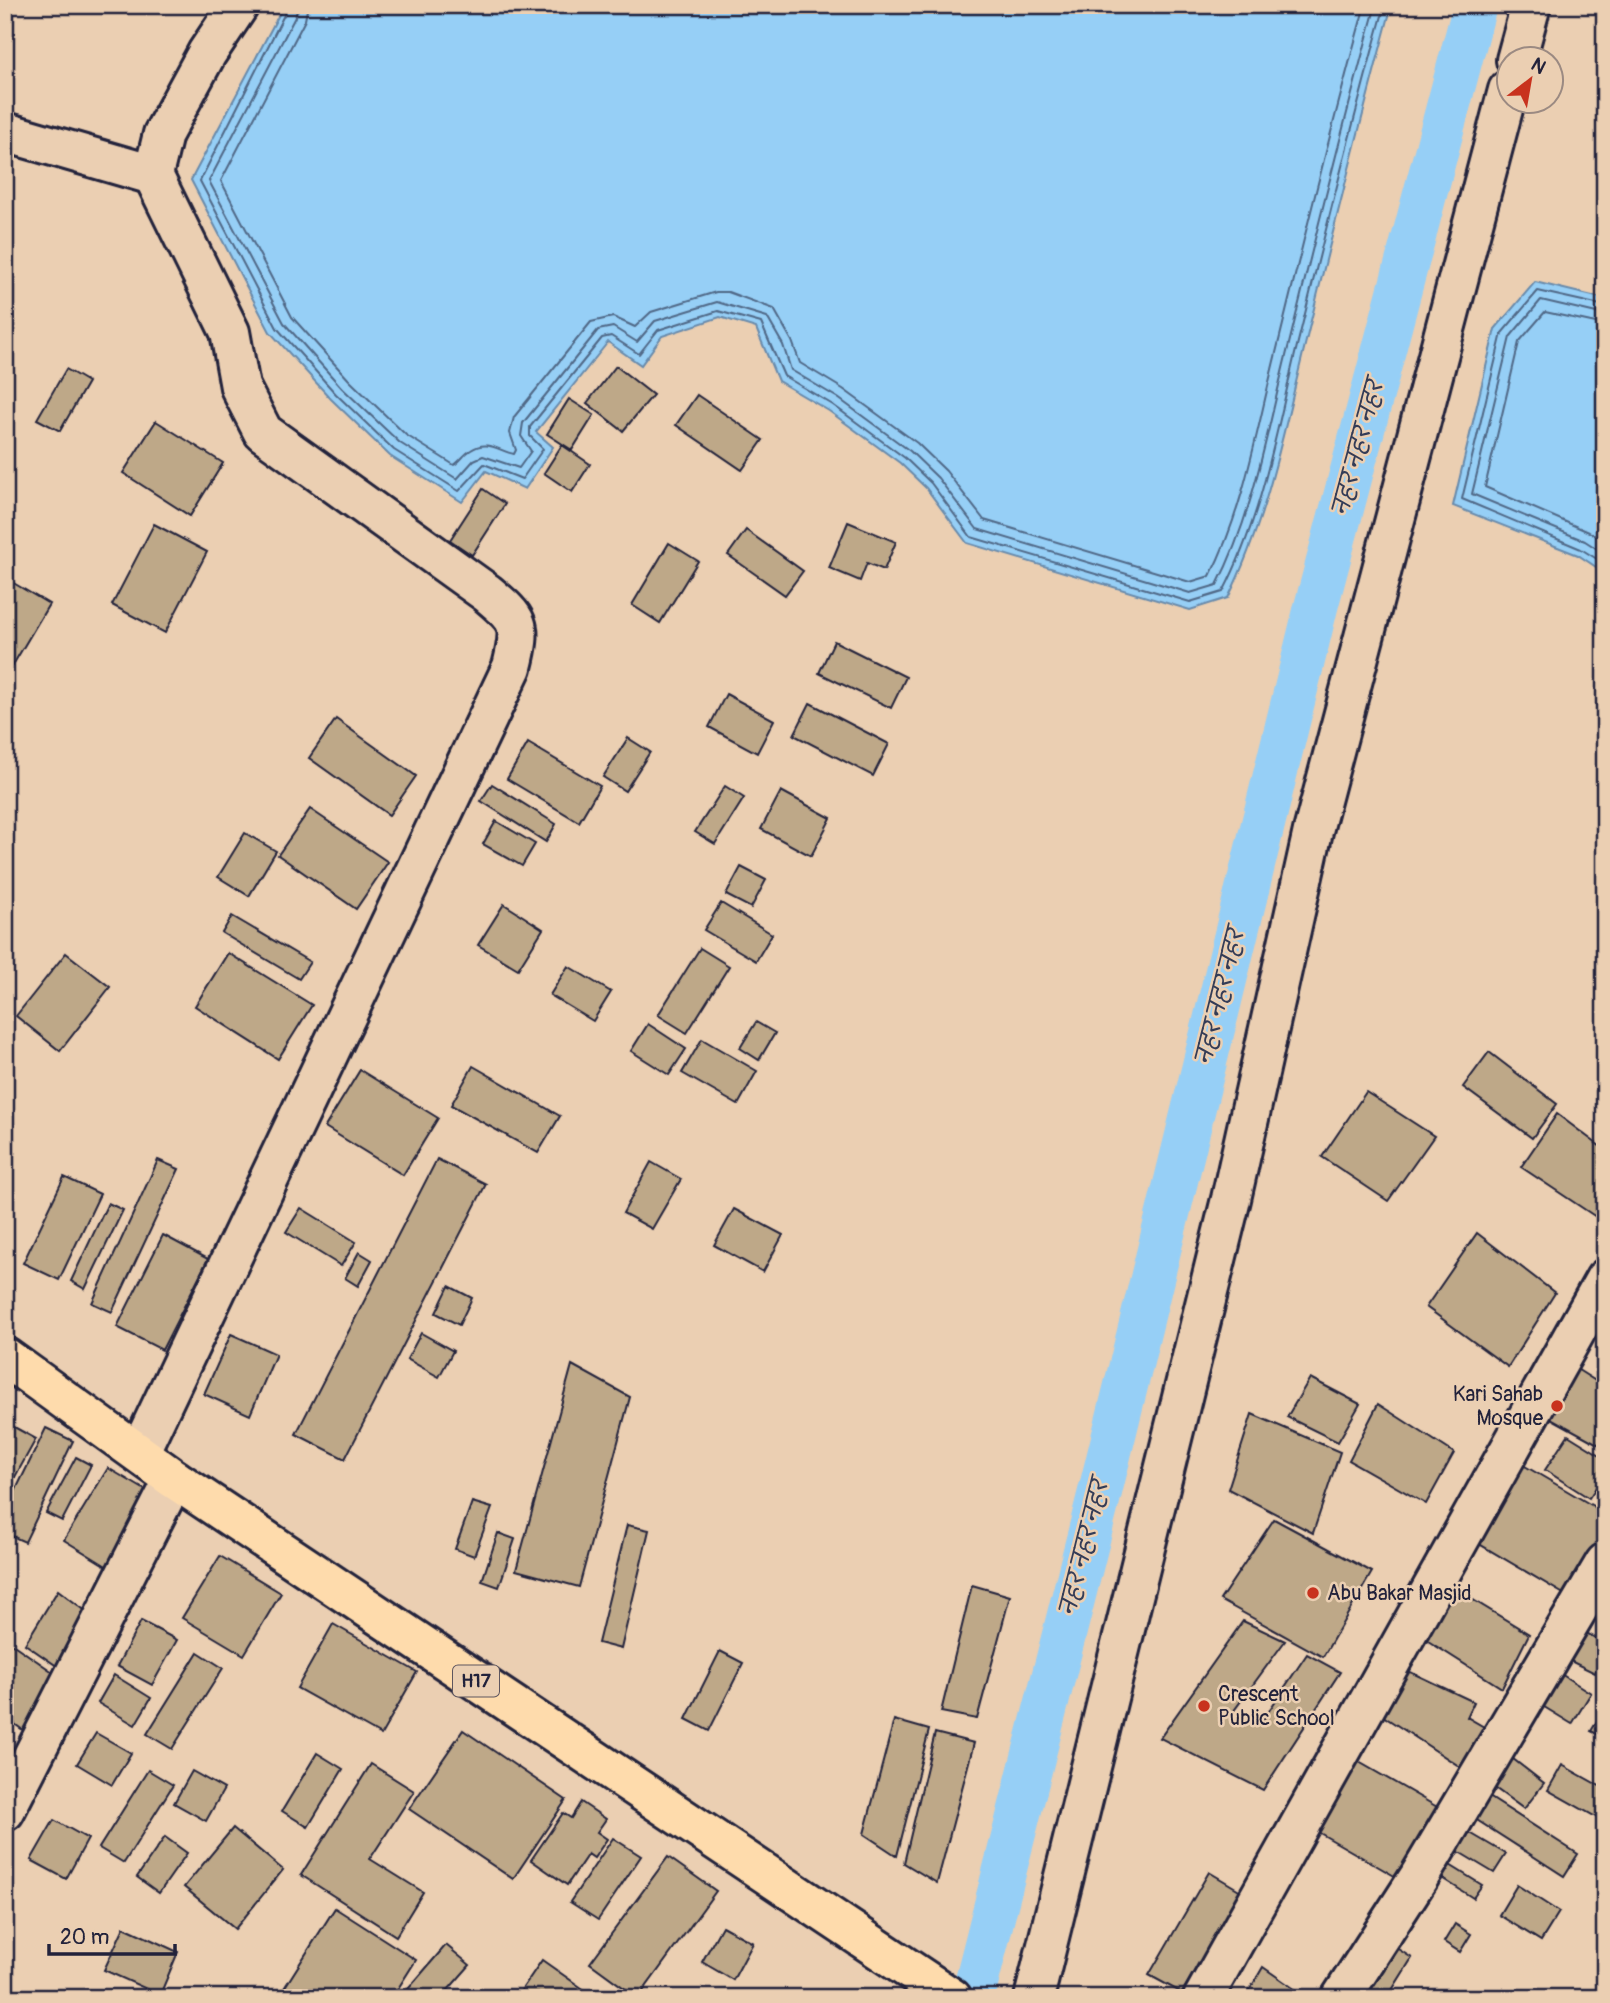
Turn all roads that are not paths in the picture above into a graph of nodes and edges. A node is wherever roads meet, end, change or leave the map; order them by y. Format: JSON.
{"nodes":[{"id":1,"x":239,"y":5,"type":"edge"},
{"id":2,"x":1531,"y":5,"type":"edge"},
{"id":3,"x":1521,"y":46,"type":"edge"},
{"id":4,"x":1501,"y":116,"type":"edge"},
{"id":5,"x":5,"y":132,"type":"edge"},
{"id":6,"x":153,"y":175,"type":"junction"},
{"id":7,"x":1605,"y":1279,"type":"edge"},
{"id":8,"x":5,"y":1357,"type":"edge"},
{"id":9,"x":139,"y":1453,"type":"junction"},
{"id":10,"x":174,"y":1479,"type":"junction"},
{"id":11,"x":1605,"y":1563,"type":"edge"},
{"id":12,"x":5,"y":1811,"type":"edge"},
{"id":13,"x":952,"y":1998,"type":"edge"},
{"id":14,"x":1034,"y":1998,"type":"edge"},
{"id":15,"x":1203,"y":1998,"type":"edge"},
{"id":16,"x":1341,"y":1998,"type":"edge"}],
"edges":[{"from":1,"to":6,"type":"street"},
{"from":2,"to":3,"type":"street"},
{"from":4,"to":14,"type":"street"},
{"from":5,"to":6,"type":"street"},
{"from":6,"to":9,"type":"street"},
{"from":7,"to":15,"type":"street"},
{"from":8,"to":9,"type":"main road","number":"H17"},
{"from":9,"to":10,"type":"main road","number":"H17"},
{"from":10,"to":12,"type":"street"},
{"from":10,"to":13,"type":"main road","number":"H17"},
{"from":11,"to":16,"type":"street"}]}
